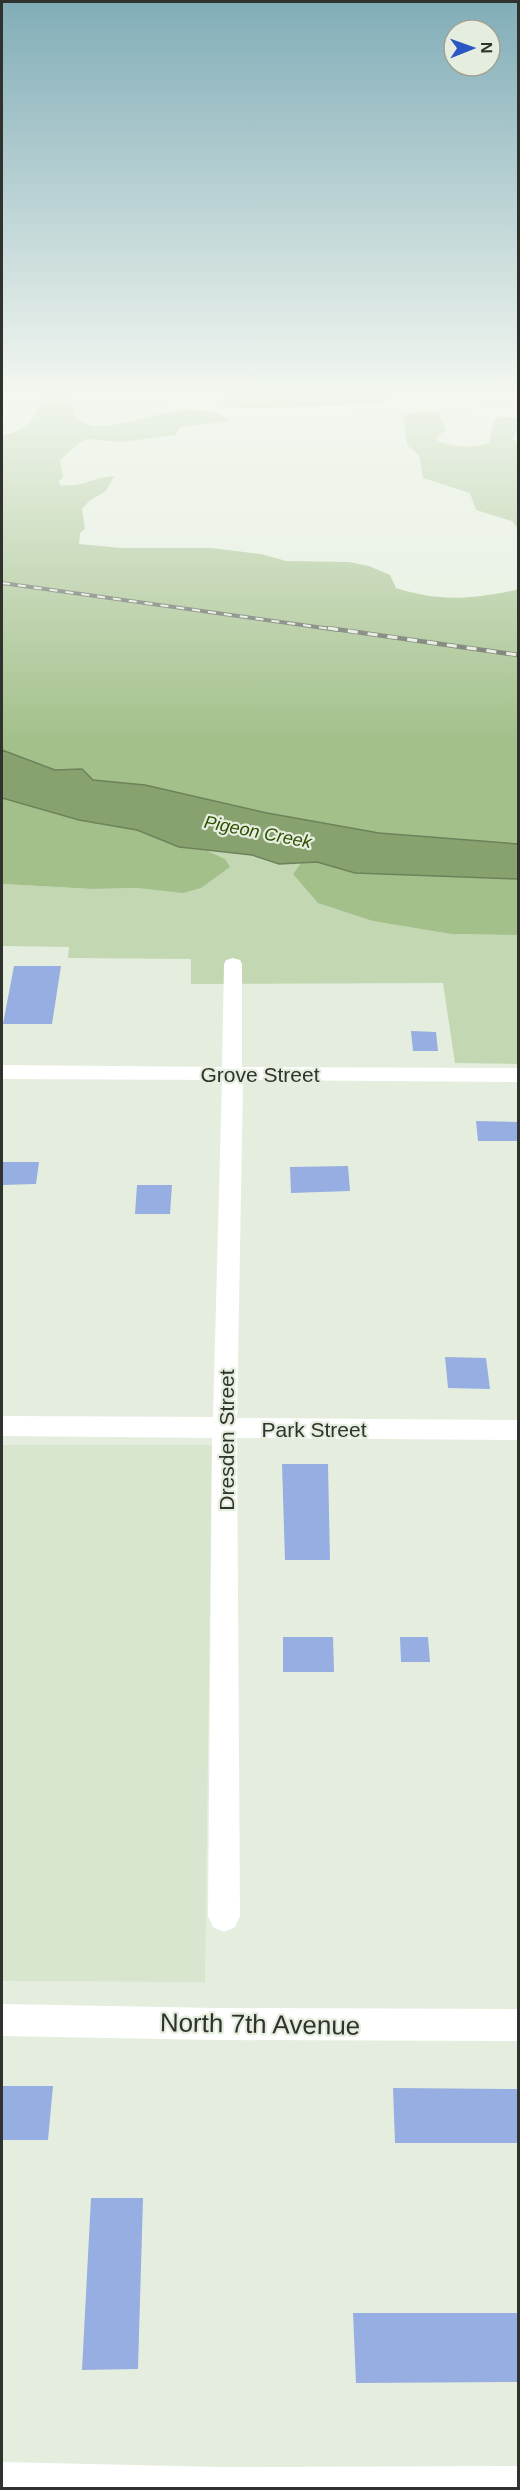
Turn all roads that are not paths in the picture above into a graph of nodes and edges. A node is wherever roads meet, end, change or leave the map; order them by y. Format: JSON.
{"nodes":[{"id":1,"x":233,"y":964,"type":"dead end"},
{"id":2,"x":2,"y":1072,"type":"edge"},
{"id":3,"x":231,"y":1075,"type":"junction"},
{"id":4,"x":519,"y":1075,"type":"edge"},
{"id":5,"x":2,"y":1426,"type":"edge"},
{"id":6,"x":227,"y":1429,"type":"junction"},
{"id":7,"x":519,"y":1430,"type":"edge"},
{"id":8,"x":224,"y":1916,"type":"dead end"},
{"id":9,"x":2,"y":2020,"type":"edge"},
{"id":10,"x":519,"y":2025,"type":"edge"},
{"id":11,"x":2,"y":2481,"type":"edge"},
{"id":12,"x":519,"y":2486,"type":"edge"},
{"id":13,"x":220,"y":2488,"type":"edge"}],
"edges":[{"from":1,"to":3,"type":"street","name":"Dresden Street"},
{"from":2,"to":3,"type":"street","name":"Grove Street"},
{"from":3,"to":4,"type":"street","name":"Grove Street"},
{"from":3,"to":6,"type":"street","name":"Dresden Street"},
{"from":5,"to":6,"type":"street","name":"Park Street"},
{"from":6,"to":7,"type":"street","name":"Park Street"},
{"from":6,"to":8,"type":"street","name":"Dresden Street"},
{"from":9,"to":10,"type":"street","name":"North 7th Avenue"},
{"from":11,"to":13,"type":"street"},
{"from":12,"to":13,"type":"street"}]}
